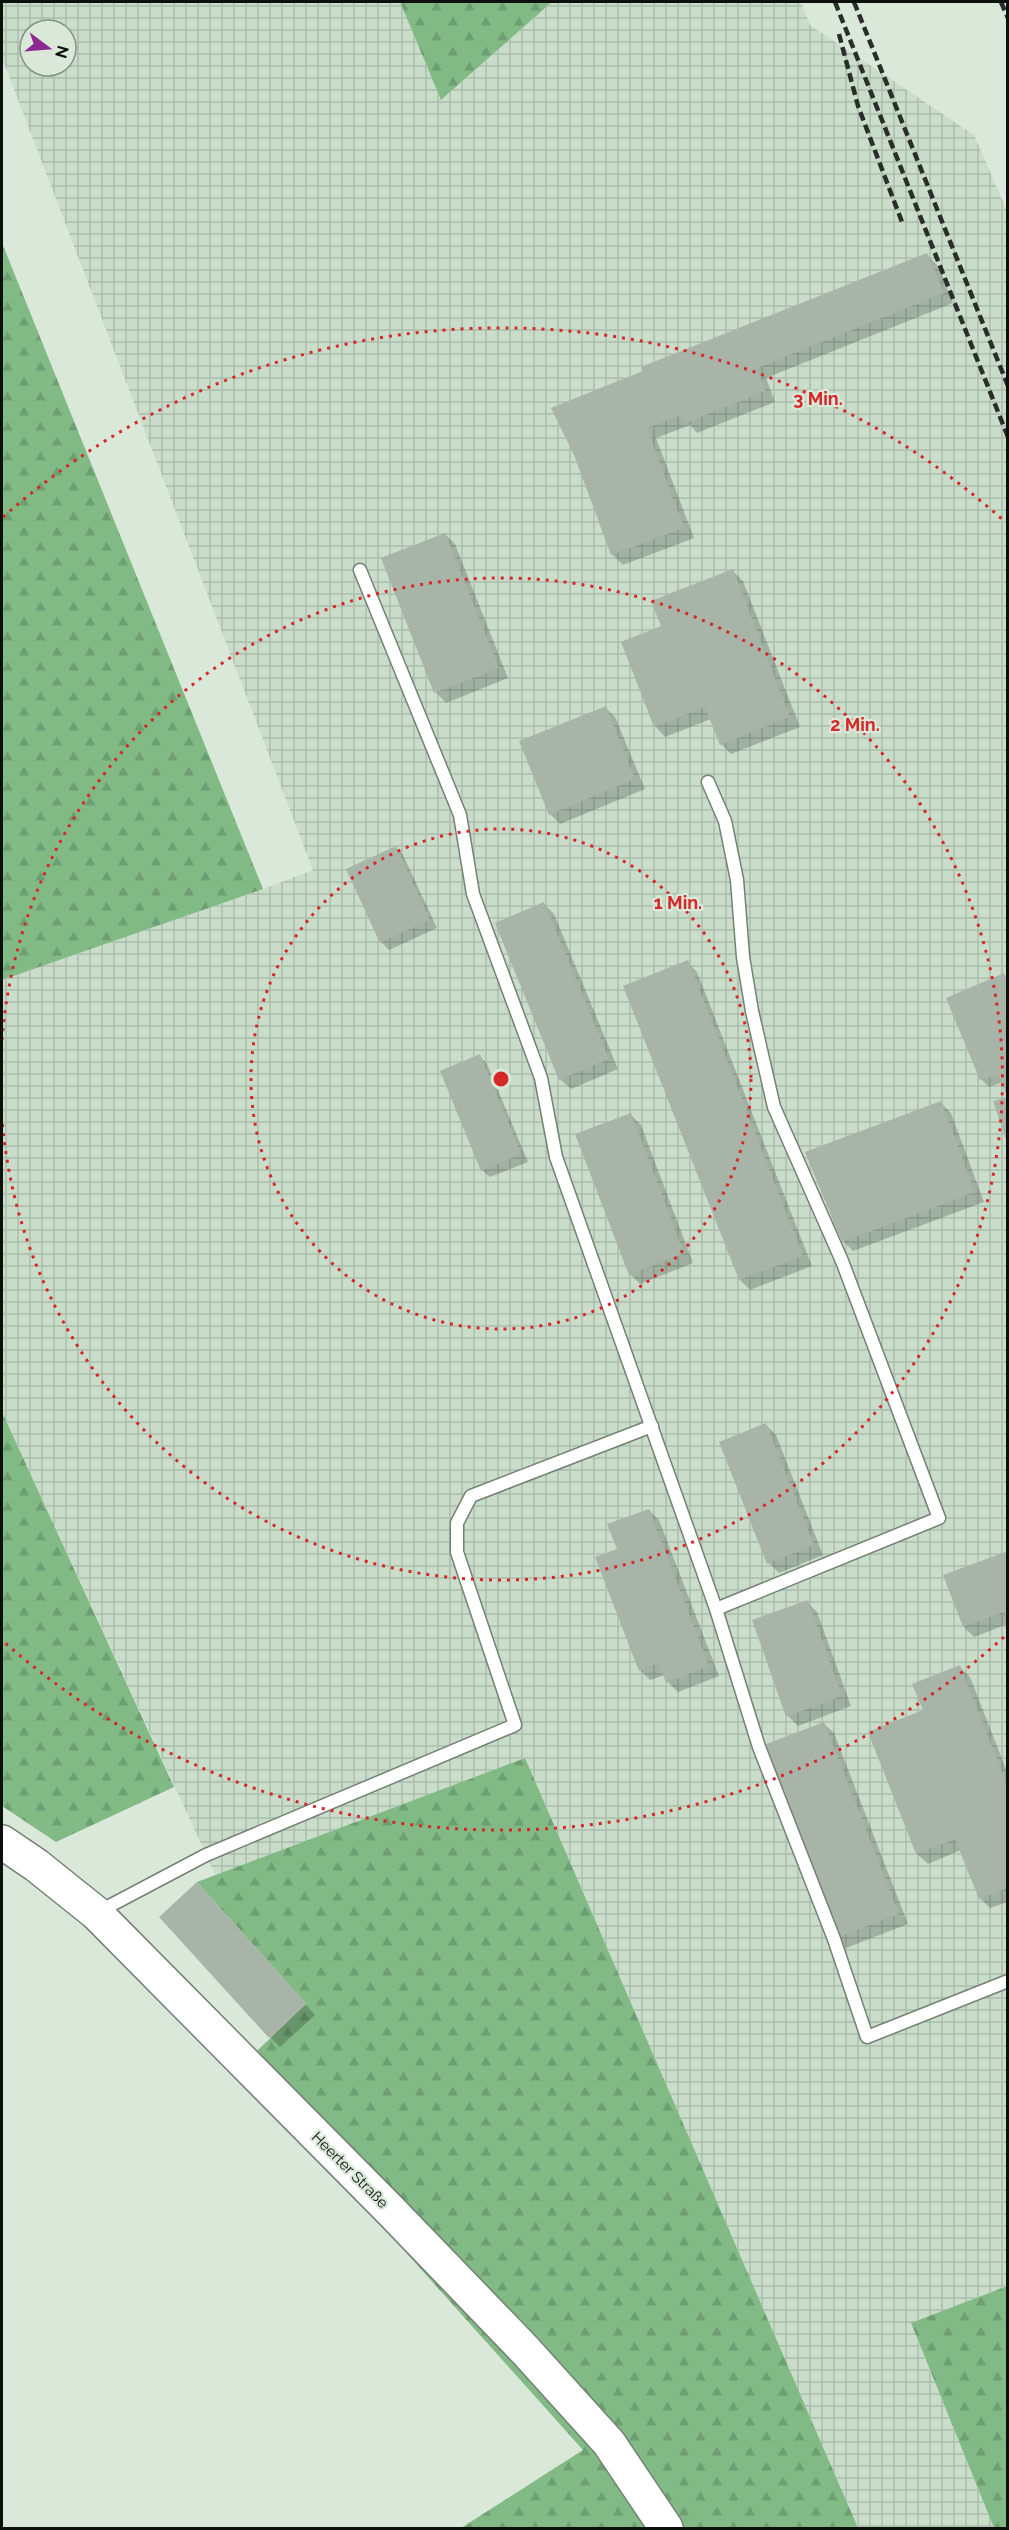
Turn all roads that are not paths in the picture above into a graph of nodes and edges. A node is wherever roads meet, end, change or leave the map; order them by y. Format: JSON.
{"nodes":[{"id":1,"x":360,"y":570,"type":"dead end"},
{"id":2,"x":708,"y":782,"type":"dead end"},
{"id":3,"x":652,"y":1426,"type":"junction"},
{"id":4,"x":716,"y":1609,"type":"junction"},
{"id":5,"x":2,"y":1842,"type":"edge"},
{"id":6,"x":96,"y":1913,"type":"junction"},
{"id":7,"x":1008,"y":1981,"type":"edge"},
{"id":8,"x":666,"y":2529,"type":"edge"}],
"edges":[{"from":1,"to":3,"type":"lane"},
{"from":2,"to":4,"type":"lane"},
{"from":3,"to":4,"type":"lane"},
{"from":3,"to":6,"type":"lane"},
{"from":4,"to":7,"type":"lane"},
{"from":5,"to":6,"type":"main road","name":"Heerter Straße"},
{"from":6,"to":8,"type":"main road","name":"Heerter Straße"}]}
